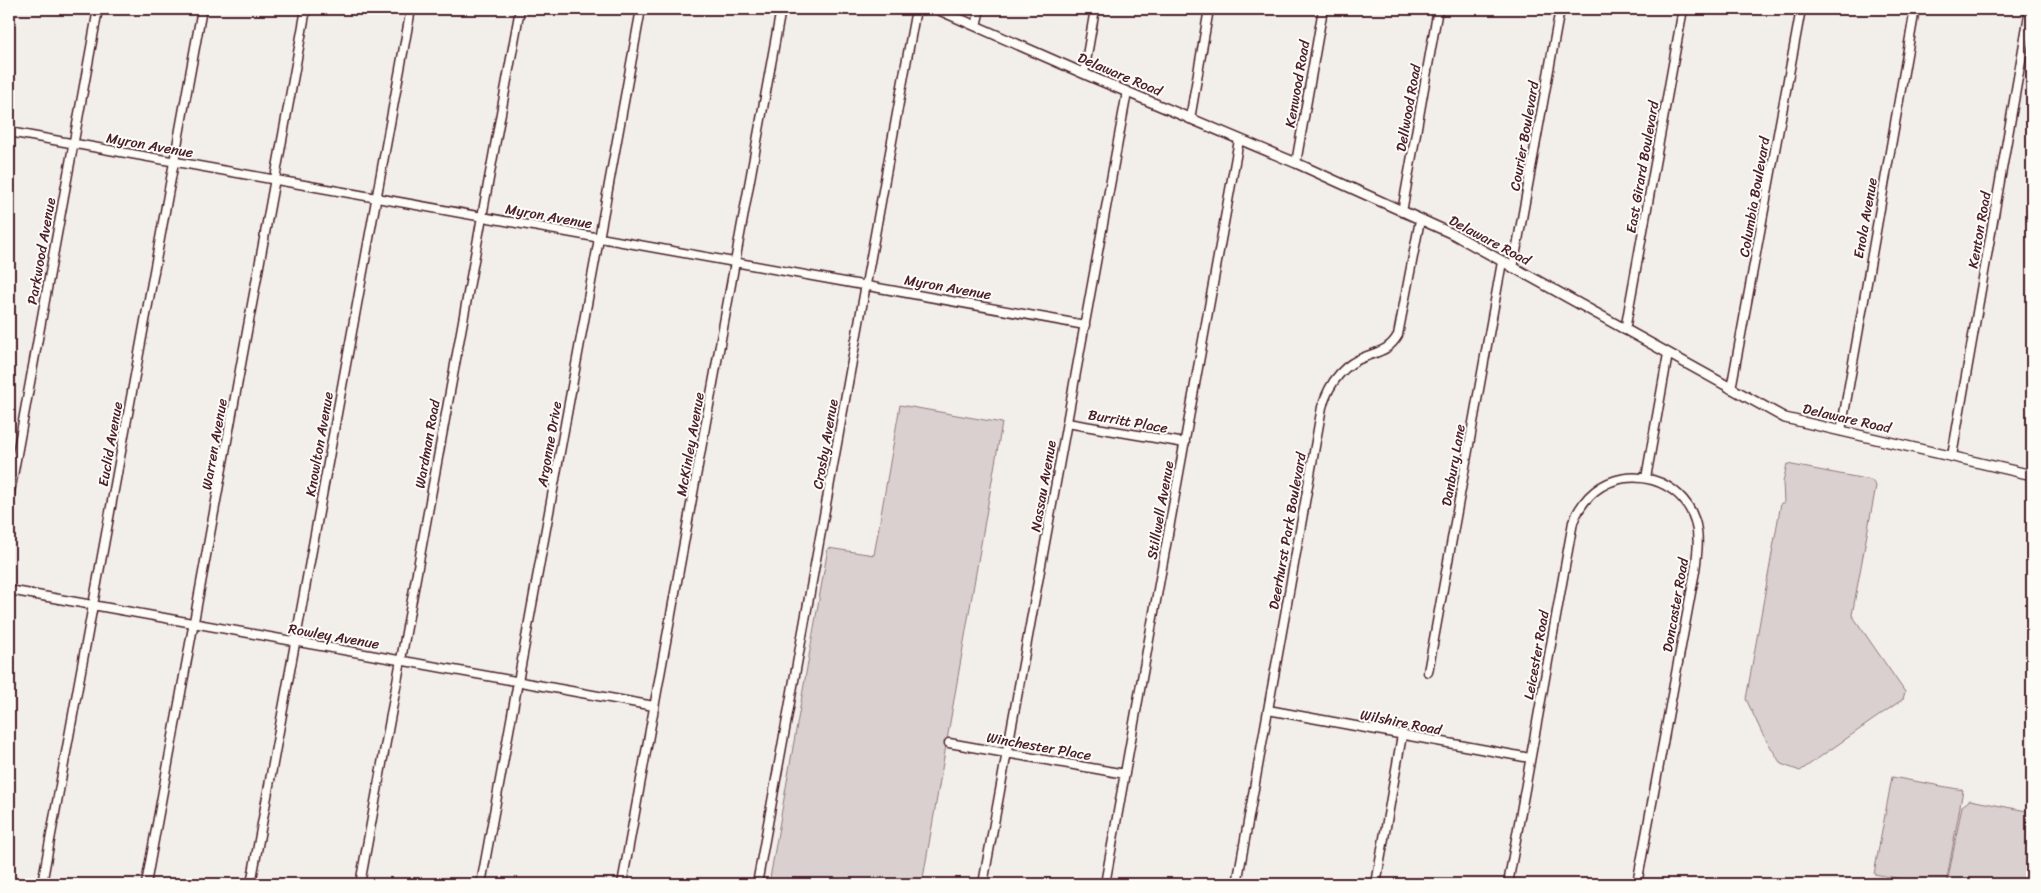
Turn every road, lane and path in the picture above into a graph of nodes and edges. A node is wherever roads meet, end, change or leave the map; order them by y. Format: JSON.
{"nodes":[{"id":1,"x":98,"y":9,"type":"edge"},
{"id":2,"x":202,"y":9,"type":"edge"},
{"id":3,"x":306,"y":9,"type":"edge"},
{"id":4,"x":412,"y":9,"type":"edge"},
{"id":5,"x":520,"y":9,"type":"edge"},
{"id":6,"x":641,"y":9,"type":"edge"},
{"id":7,"x":781,"y":9,"type":"edge"},
{"id":8,"x":916,"y":9,"type":"edge"},
{"id":9,"x":937,"y":9,"type":"edge"},
{"id":10,"x":980,"y":9,"type":"edge"},
{"id":11,"x":1095,"y":9,"type":"edge"},
{"id":12,"x":1209,"y":9,"type":"edge"},
{"id":13,"x":1323,"y":9,"type":"edge"},
{"id":14,"x":1438,"y":9,"type":"edge"},
{"id":15,"x":1560,"y":9,"type":"edge"},
{"id":16,"x":1683,"y":9,"type":"edge"},
{"id":17,"x":1801,"y":9,"type":"edge"},
{"id":18,"x":1915,"y":9,"type":"edge"},
{"id":19,"x":2030,"y":9,"type":"edge"},
{"id":20,"x":976,"y":26,"type":"junction"},
{"id":21,"x":1084,"y":73,"type":"junction"},
{"id":22,"x":1127,"y":92,"type":"junction"},
{"id":23,"x":1190,"y":119,"type":"junction"},
{"id":24,"x":9,"y":132,"type":"edge"},
{"id":25,"x":1240,"y":140,"type":"junction"},
{"id":26,"x":73,"y":144,"type":"junction"},
{"id":27,"x":174,"y":162,"type":"junction"},
{"id":28,"x":1296,"y":163,"type":"junction"},
{"id":29,"x":275,"y":180,"type":"junction"},
{"id":30,"x":377,"y":198,"type":"junction"},
{"id":31,"x":1402,"y":212,"type":"junction"},
{"id":32,"x":482,"y":217,"type":"junction"},
{"id":33,"x":1420,"y":220,"type":"junction"},
{"id":34,"x":599,"y":238,"type":"junction"},
{"id":35,"x":736,"y":262,"type":"junction"},
{"id":36,"x":1502,"y":262,"type":"junction"},
{"id":37,"x":1513,"y":268,"type":"junction"},
{"id":38,"x":866,"y":285,"type":"junction"},
{"id":39,"x":1085,"y":325,"type":"junction"},
{"id":40,"x":1625,"y":330,"type":"junction"},
{"id":41,"x":1668,"y":354,"type":"junction"},
{"id":42,"x":1731,"y":389,"type":"junction"},
{"id":43,"x":1067,"y":423,"type":"junction"},
{"id":44,"x":1841,"y":431,"type":"junction"},
{"id":45,"x":1185,"y":443,"type":"junction"},
{"id":46,"x":1952,"y":456,"type":"junction"},
{"id":47,"x":2032,"y":475,"type":"edge"},
{"id":48,"x":1646,"y":478,"type":"junction"},
{"id":49,"x":9,"y":498,"type":"edge"},
{"id":50,"x":9,"y":590,"type":"edge"},
{"id":51,"x":93,"y":606,"type":"junction"},
{"id":52,"x":194,"y":624,"type":"junction"},
{"id":53,"x":296,"y":642,"type":"junction"},
{"id":54,"x":400,"y":661,"type":"junction"},
{"id":55,"x":1428,"y":672,"type":"dead end"},
{"id":56,"x":518,"y":682,"type":"junction"},
{"id":57,"x":654,"y":706,"type":"junction"},
{"id":58,"x":1268,"y":710,"type":"junction"},
{"id":59,"x":1402,"y":735,"type":"junction"},
{"id":60,"x":948,"y":743,"type":"dead end"},
{"id":61,"x":1007,"y":753,"type":"junction"},
{"id":62,"x":1530,"y":758,"type":"junction"},
{"id":63,"x":1125,"y":774,"type":"junction"},
{"id":64,"x":42,"y":884,"type":"edge"},
{"id":65,"x":146,"y":884,"type":"edge"},
{"id":66,"x":251,"y":884,"type":"edge"},
{"id":67,"x":360,"y":884,"type":"edge"},
{"id":68,"x":481,"y":884,"type":"edge"},
{"id":69,"x":622,"y":884,"type":"edge"},
{"id":70,"x":757,"y":884,"type":"edge"},
{"id":71,"x":983,"y":884,"type":"edge"},
{"id":72,"x":1105,"y":884,"type":"edge"},
{"id":73,"x":1237,"y":884,"type":"edge"},
{"id":74,"x":1376,"y":884,"type":"edge"},
{"id":75,"x":1508,"y":884,"type":"edge"},
{"id":76,"x":1637,"y":884,"type":"edge"}],
"edges":[{"from":1,"to":26,"type":"street","name":"Parkwood Avenue"},
{"from":2,"to":27,"type":"street","name":"Euclid Avenue"},
{"from":3,"to":29,"type":"street","name":"Warren Avenue"},
{"from":4,"to":30,"type":"street","name":"Knowlton Avenue"},
{"from":5,"to":32,"type":"street","name":"Wardman Road"},
{"from":6,"to":34,"type":"street","name":"Argonne Drive"},
{"from":7,"to":35,"type":"street","name":"McKinley Avenue"},
{"from":8,"to":38,"type":"street","name":"Crosby Avenue"},
{"from":9,"to":20,"type":"street","name":"Delaware Road"},
{"from":10,"to":20,"type":"street"},
{"from":11,"to":21,"type":"street"},
{"from":12,"to":23,"type":"street"},
{"from":13,"to":28,"type":"street","name":"Kenwood Road"},
{"from":14,"to":31,"type":"street","name":"Dellwood Road"},
{"from":15,"to":37,"type":"street","name":"Courier Boulevard"},
{"from":16,"to":40,"type":"street","name":"East Girard Boulevard"},
{"from":17,"to":42,"type":"street","name":"Columbia Boulevard"},
{"from":18,"to":44,"type":"street","name":"Enola Avenue"},
{"from":19,"to":46,"type":"street","name":"Kenton Road"},
{"from":20,"to":21,"type":"street","name":"Delaware Road"},
{"from":21,"to":22,"type":"street","name":"Delaware Road"},
{"from":22,"to":23,"type":"street","name":"Delaware Road"},
{"from":22,"to":39,"type":"street","name":"Nassau Avenue"},
{"from":23,"to":25,"type":"street","name":"Delaware Road"},
{"from":24,"to":26,"type":"street","name":"Myron Avenue"},
{"from":25,"to":28,"type":"street","name":"Delaware Road"},
{"from":25,"to":45,"type":"street","name":"Stillwell Avenue"},
{"from":26,"to":27,"type":"street","name":"Myron Avenue"},
{"from":26,"to":49,"type":"street","name":"Parkwood Avenue"},
{"from":27,"to":29,"type":"street","name":"Myron Avenue"},
{"from":27,"to":51,"type":"street","name":"Euclid Avenue"},
{"from":28,"to":31,"type":"street","name":"Delaware Road"},
{"from":29,"to":30,"type":"street","name":"Myron Avenue"},
{"from":29,"to":52,"type":"street","name":"Warren Avenue"},
{"from":30,"to":32,"type":"street","name":"Myron Avenue"},
{"from":30,"to":53,"type":"street","name":"Knowlton Avenue"},
{"from":31,"to":33,"type":"street","name":"Delaware Road"},
{"from":32,"to":34,"type":"street","name":"Myron Avenue"},
{"from":32,"to":54,"type":"street","name":"Wardman Road"},
{"from":33,"to":36,"type":"street","name":"Delaware Road"},
{"from":33,"to":58,"type":"street","name":"Deerhurst Park Boulevard"},
{"from":34,"to":35,"type":"street","name":"Myron Avenue"},
{"from":34,"to":56,"type":"street","name":"Argonne Drive"},
{"from":35,"to":38,"type":"street","name":"Myron Avenue"},
{"from":35,"to":57,"type":"street","name":"McKinley Avenue"},
{"from":36,"to":37,"type":"street","name":"Delaware Road"},
{"from":36,"to":55,"type":"street","name":"Danbury Lane"},
{"from":37,"to":40,"type":"street","name":"Delaware Road"},
{"from":38,"to":39,"type":"street","name":"Myron Avenue"},
{"from":38,"to":70,"type":"street","name":"Crosby Avenue"},
{"from":39,"to":43,"type":"street","name":"Nassau Avenue"},
{"from":40,"to":41,"type":"street","name":"Delaware Road"},
{"from":41,"to":42,"type":"street","name":"Delaware Road"},
{"from":41,"to":48,"type":"street"},
{"from":42,"to":44,"type":"street","name":"Delaware Road"},
{"from":43,"to":45,"type":"street","name":"Burritt Place"},
{"from":43,"to":61,"type":"street","name":"Nassau Avenue"},
{"from":44,"to":46,"type":"street","name":"Delaware Road"},
{"from":45,"to":63,"type":"street","name":"Stillwell Avenue"},
{"from":46,"to":47,"type":"street","name":"Delaware Road"},
{"from":48,"to":62,"type":"street","name":"Leicester Road"},
{"from":48,"to":76,"type":"street","name":"Doncaster Road"},
{"from":50,"to":51,"type":"street","name":"Rowley Avenue"},
{"from":51,"to":52,"type":"street","name":"Rowley Avenue"},
{"from":51,"to":64,"type":"street","name":"Euclid Avenue"},
{"from":52,"to":53,"type":"street","name":"Rowley Avenue"},
{"from":52,"to":65,"type":"street","name":"Warren Avenue"},
{"from":53,"to":54,"type":"street","name":"Rowley Avenue"},
{"from":53,"to":66,"type":"street","name":"Knowlton Avenue"},
{"from":54,"to":56,"type":"street","name":"Rowley Avenue"},
{"from":54,"to":67,"type":"street","name":"Wardman Road"},
{"from":56,"to":57,"type":"street","name":"Rowley Avenue"},
{"from":56,"to":68,"type":"street","name":"Argonne Drive"},
{"from":57,"to":69,"type":"street","name":"McKinley Avenue"},
{"from":58,"to":59,"type":"street","name":"Wilshire Road"},
{"from":58,"to":73,"type":"street","name":"Deerhurst Park Boulevard"},
{"from":59,"to":62,"type":"street","name":"Wilshire Road"},
{"from":59,"to":74,"type":"street"},
{"from":60,"to":61,"type":"street","name":"Winchester Place"},
{"from":61,"to":63,"type":"street","name":"Winchester Place"},
{"from":61,"to":71,"type":"street","name":"Nassau Avenue"},
{"from":62,"to":75,"type":"street","name":"Leicester Road"},
{"from":63,"to":72,"type":"street","name":"Stillwell Avenue"}]}
